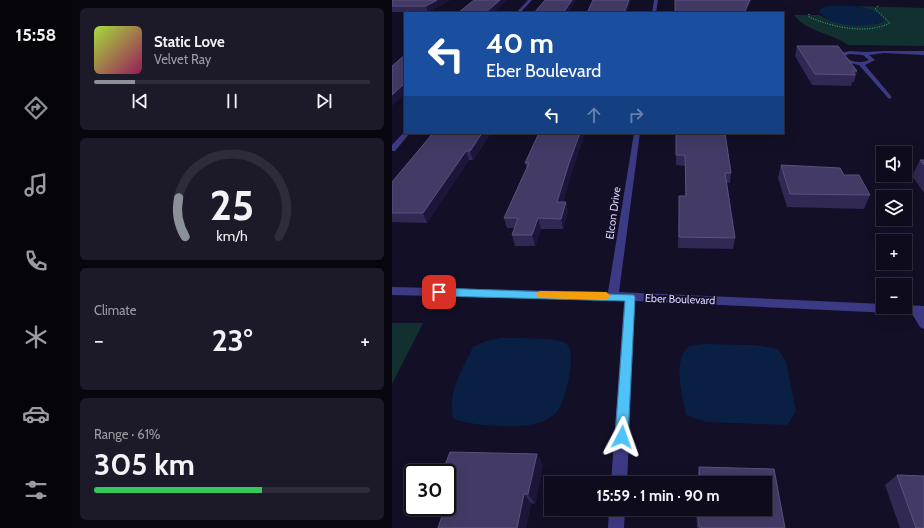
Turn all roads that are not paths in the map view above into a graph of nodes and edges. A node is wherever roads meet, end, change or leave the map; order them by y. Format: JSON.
{"nodes":[{"id":1,"x":530,"y":0,"type":"edge"},
{"id":2,"x":656,"y":0,"type":"edge"},
{"id":3,"x":519,"y":12,"type":"edge"},
{"id":4,"x":654,"y":12,"type":"edge"},
{"id":5,"x":924,"y":53,"type":"edge"},
{"id":6,"x":865,"y":54,"type":"junction"},
{"id":7,"x":860,"y":63,"type":"junction"},
{"id":8,"x":889,"y":97,"type":"dead end"},
{"id":9,"x":406,"y":134,"type":"edge"},
{"id":10,"x":636,"y":134,"type":"edge"},
{"id":11,"x":392,"y":149,"type":"edge"},
{"id":12,"x":392,"y":291,"type":"edge"},
{"id":13,"x":613,"y":296,"type":"junction"},
{"id":14,"x":630,"y":297,"type":"junction"},
{"id":15,"x":848,"y":306,"type":"junction"},
{"id":16,"x":876,"y":306,"type":"edge"},
{"id":17,"x":917,"y":308,"type":"edge"},
{"id":18,"x":924,"y":324,"type":"edge"},
{"id":19,"x":619,"y":476,"type":"edge"},
{"id":20,"x":617,"y":516,"type":"edge"},
{"id":21,"x":616,"y":528,"type":"edge"}],
"edges":[{"from":1,"to":3,"type":"street"},
{"from":2,"to":4,"type":"street"},
{"from":5,"to":6,"type":"street"},
{"from":6,"to":7,"type":"street"},
{"from":6,"to":7,"type":"street"},
{"from":7,"to":8,"type":"street"},
{"from":9,"to":11,"type":"street"},
{"from":10,"to":13,"type":"street","name":"Elcon Drive"},
{"from":12,"to":13,"type":"street","name":"Eber Boulevard"},
{"from":13,"to":14,"type":"street","name":"Eber Boulevard"},
{"from":14,"to":15,"type":"street","name":"Eber Boulevard"},
{"from":14,"to":19,"type":"street"},
{"from":15,"to":16,"type":"street","name":"Eber Boulevard"},
{"from":15,"to":17,"type":"street","name":"Eber Boulevard"},
{"from":17,"to":18,"type":"street"},
{"from":20,"to":21,"type":"street"}]}
